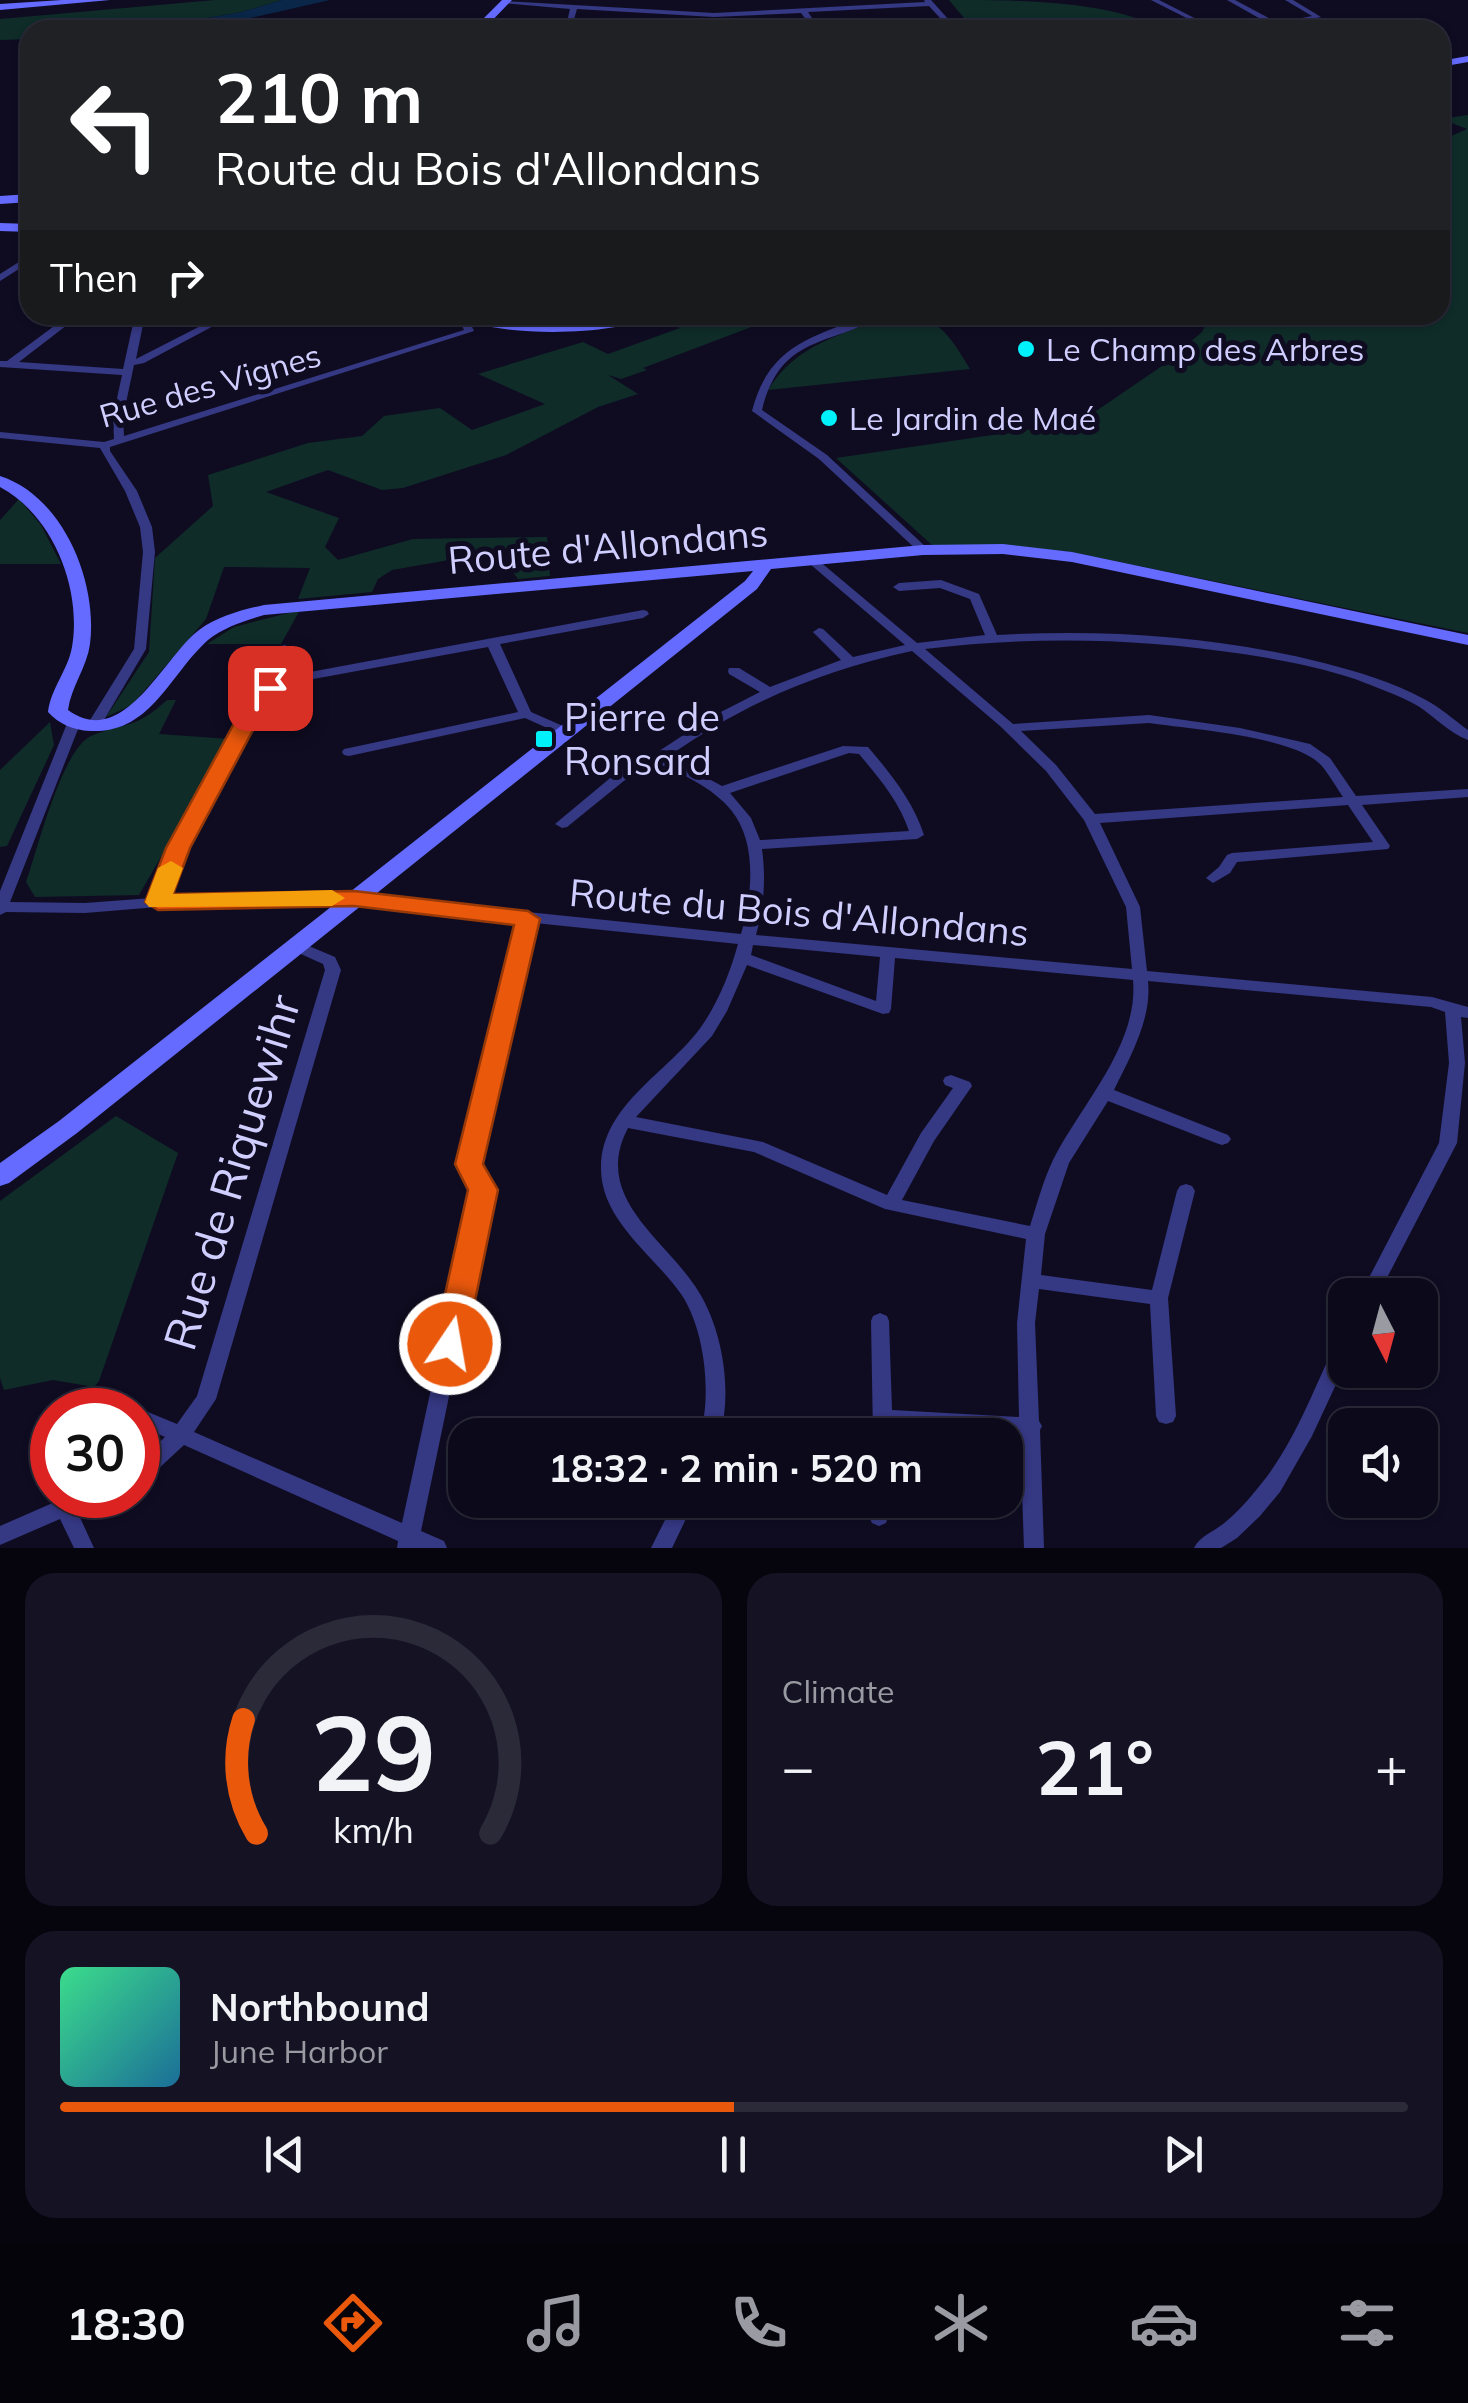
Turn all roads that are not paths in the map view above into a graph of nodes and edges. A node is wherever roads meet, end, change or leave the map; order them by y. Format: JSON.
{"nodes":[{"id":1,"x":105,"y":0,"type":"edge"},
{"id":2,"x":753,"y":0,"type":"edge"},
{"id":3,"x":1154,"y":0,"type":"edge"},
{"id":4,"x":1230,"y":0,"type":"edge"},
{"id":5,"x":1288,"y":0,"type":"edge"},
{"id":6,"x":85,"y":1,"type":"edge"},
{"id":7,"x":506,"y":1,"type":"edge"},
{"id":8,"x":928,"y":2,"type":"edge"},
{"id":9,"x":0,"y":7,"type":"edge"},
{"id":10,"x":574,"y":7,"type":"junction"},
{"id":11,"x":804,"y":12,"type":"junction"},
{"id":12,"x":756,"y":14,"type":"junction"},
{"id":13,"x":571,"y":20,"type":"edge"},
{"id":14,"x":810,"y":20,"type":"edge"},
{"id":15,"x":1195,"y":20,"type":"edge"},
{"id":16,"x":1267,"y":20,"type":"edge"},
{"id":17,"x":1308,"y":20,"type":"edge"},
{"id":18,"x":61,"y":325,"type":"edge"},
{"id":19,"x":138,"y":325,"type":"edge"},
{"id":20,"x":210,"y":325,"type":"edge"},
{"id":21,"x":466,"y":325,"type":"edge"},
{"id":22,"x":498,"y":325,"type":"edge"},
{"id":23,"x":572,"y":325,"type":"edge"},
{"id":24,"x":854,"y":325,"type":"edge"},
{"id":25,"x":4,"y":365,"type":"edge"},
{"id":26,"x":127,"y":367,"type":"junction"},
{"id":27,"x":0,"y":435,"type":"edge"},
{"id":28,"x":119,"y":440,"type":"junction"},
{"id":29,"x":106,"y":445,"type":"junction"},
{"id":30,"x":0,"y":481,"type":"edge"},
{"id":31,"x":923,"y":550,"type":"junction"},
{"id":32,"x":814,"y":562,"type":"junction"},
{"id":33,"x":764,"y":566,"type":"junction"},
{"id":34,"x":899,"y":587,"type":"dead end"},
{"id":35,"x":642,"y":614,"type":"dead end"},
{"id":36,"x":818,"y":632,"type":"dead end"},
{"id":37,"x":993,"y":639,"type":"junction"},
{"id":38,"x":1468,"y":640,"type":"edge"},
{"id":39,"x":493,"y":643,"type":"junction"},
{"id":40,"x":914,"y":646,"type":"junction"},
{"id":41,"x":284,"y":650,"type":"dead end"},
{"id":42,"x":850,"y":662,"type":"junction"},
{"id":43,"x":734,"y":671,"type":"dead end"},
{"id":44,"x":270,"y":688,"type":"junction"},
{"id":45,"x":771,"y":693,"type":"junction"},
{"id":46,"x":526,"y":714,"type":"junction"},
{"id":47,"x":73,"y":724,"type":"junction"},
{"id":48,"x":94,"y":725,"type":"junction"},
{"id":49,"x":1010,"y":728,"type":"junction"},
{"id":50,"x":567,"y":733,"type":"junction"},
{"id":51,"x":1468,"y":736,"type":"edge"},
{"id":52,"x":349,"y":752,"type":"dead end"},
{"id":53,"x":658,"y":758,"type":"junction"},
{"id":54,"x":721,"y":791,"type":"junction"},
{"id":55,"x":1468,"y":793,"type":"edge"},
{"id":56,"x":1353,"y":801,"type":"junction"},
{"id":57,"x":1091,"y":820,"type":"junction"},
{"id":58,"x":562,"y":824,"type":"dead end"},
{"id":59,"x":755,"y":845,"type":"junction"},
{"id":60,"x":1213,"y":878,"type":"dead end"},
{"id":61,"x":354,"y":898,"type":"junction"},
{"id":62,"x":158,"y":902,"type":"junction"},
{"id":63,"x":0,"y":908,"type":"edge"},
{"id":64,"x":528,"y":919,"type":"junction"},
{"id":65,"x":298,"y":946,"type":"junction"},
{"id":66,"x":743,"y":949,"type":"junction"},
{"id":67,"x":888,"y":953,"type":"junction"},
{"id":68,"x":1142,"y":978,"type":"junction"},
{"id":69,"x":1460,"y":1012,"type":"edge"},
{"id":70,"x":952,"y":1081,"type":"dead end"},
{"id":71,"x":1104,"y":1092,"type":"junction"},
{"id":72,"x":626,"y":1121,"type":"junction"},
{"id":73,"x":1222,"y":1139,"type":"dead end"},
{"id":74,"x":0,"y":1176,"type":"edge"},
{"id":75,"x":1186,"y":1191,"type":"dead end"},
{"id":76,"x":891,"y":1204,"type":"junction"},
{"id":77,"x":1036,"y":1234,"type":"junction"},
{"id":78,"x":1377,"y":1278,"type":"edge"},
{"id":79,"x":1031,"y":1281,"type":"junction"},
{"id":80,"x":1159,"y":1298,"type":"junction"},
{"id":81,"x":880,"y":1321,"type":"dead end"},
{"id":82,"x":1328,"y":1378,"type":"edge"},
{"id":83,"x":1166,"y":1416,"type":"dead end"},
{"id":84,"x":715,"y":1418,"type":"edge"},
{"id":85,"x":882,"y":1418,"type":"edge"},
{"id":86,"x":160,"y":1426,"type":"edge"},
{"id":87,"x":1023,"y":1426,"type":"edge"},
{"id":88,"x":1032,"y":1426,"type":"junction"},
{"id":89,"x":181,"y":1435,"type":"junction"},
{"id":90,"x":160,"y":1455,"type":"edge"},
{"id":91,"x":40,"y":1518,"type":"edge"},
{"id":92,"x":70,"y":1518,"type":"edge"},
{"id":93,"x":676,"y":1518,"type":"edge"},
{"id":94,"x":0,"y":1536,"type":"edge"},
{"id":95,"x":408,"y":1542,"type":"edge"},
{"id":96,"x":84,"y":1548,"type":"edge"},
{"id":97,"x":437,"y":1548,"type":"edge"},
{"id":98,"x":660,"y":1548,"type":"edge"},
{"id":99,"x":1034,"y":1548,"type":"edge"},
{"id":100,"x":1204,"y":1548,"type":"edge"}],
"edges":[{"from":1,"to":6,"type":"main road"},
{"from":2,"to":12,"type":"street"},
{"from":3,"to":15,"type":"street"},
{"from":4,"to":16,"type":"street"},
{"from":5,"to":17,"type":"street"},
{"from":6,"to":9,"type":"main road"},
{"from":7,"to":10,"type":"street"},
{"from":8,"to":11,"type":"street"},
{"from":10,"to":12,"type":"street"},
{"from":10,"to":13,"type":"street"},
{"from":11,"to":12,"type":"street"},
{"from":11,"to":14,"type":"street"},
{"from":18,"to":25,"type":"street"},
{"from":19,"to":26,"type":"street"},
{"from":20,"to":26,"type":"street"},
{"from":21,"to":28,"type":"street","name":"Rue des Vignes"},
{"from":22,"to":23,"type":"main road"},
{"from":24,"to":31,"type":"street"},
{"from":25,"to":26,"type":"street"},
{"from":26,"to":28,"type":"street"},
{"from":27,"to":29,"type":"street","name":"Rue des Vignes"},
{"from":28,"to":29,"type":"street","name":"Rue des Vignes"},
{"from":29,"to":48,"type":"street"},
{"from":30,"to":47,"type":"main road"},
{"from":31,"to":32,"type":"main road","name":"Route d'Allondans"},
{"from":31,"to":38,"type":"main road","name":"Route d'Allondans"},
{"from":32,"to":33,"type":"main road","name":"Route d'Allondans"},
{"from":32,"to":40,"type":"street"},
{"from":33,"to":48,"type":"main road","name":"Route d'Allondans"},
{"from":33,"to":50,"type":"main road"},
{"from":34,"to":37,"type":"street"},
{"from":35,"to":39,"type":"street"},
{"from":36,"to":42,"type":"street"},
{"from":37,"to":40,"type":"street"},
{"from":37,"to":51,"type":"street"},
{"from":39,"to":44,"type":"street"},
{"from":39,"to":46,"type":"street"},
{"from":40,"to":42,"type":"street"},
{"from":40,"to":49,"type":"street"},
{"from":41,"to":44,"type":"street"},
{"from":42,"to":45,"type":"street"},
{"from":43,"to":45,"type":"street"},
{"from":44,"to":62,"type":"street"},
{"from":45,"to":53,"type":"street"},
{"from":46,"to":50,"type":"street"},
{"from":46,"to":52,"type":"street"},
{"from":47,"to":48,"type":"main road","name":"Route d'Allondans"},
{"from":47,"to":63,"type":"street"},
{"from":49,"to":56,"type":"street"},
{"from":49,"to":57,"type":"street"},
{"from":50,"to":61,"type":"main road"},
{"from":53,"to":54,"type":"street"},
{"from":53,"to":58,"type":"street"},
{"from":54,"to":59,"type":"street"},
{"from":54,"to":59,"type":"street"},
{"from":55,"to":56,"type":"street"},
{"from":56,"to":57,"type":"street"},
{"from":56,"to":60,"type":"street"},
{"from":57,"to":68,"type":"street"},
{"from":59,"to":66,"type":"street"},
{"from":61,"to":62,"type":"street","name":"Route du Bois d'Allondans"},
{"from":61,"to":64,"type":"street","name":"Route du Bois d'Allondans"},
{"from":61,"to":65,"type":"main road"},
{"from":62,"to":63,"type":"street","name":"Route du Bois d'Allondans"},
{"from":64,"to":66,"type":"street","name":"Route du Bois d'Allondans"},
{"from":64,"to":95,"type":"street"},
{"from":65,"to":74,"type":"main road"},
{"from":65,"to":89,"type":"street","name":"Rue de Riquewihr"},
{"from":66,"to":67,"type":"street","name":"Route du Bois d'Allondans"},
{"from":66,"to":67,"type":"street"},
{"from":66,"to":72,"type":"street"},
{"from":67,"to":68,"type":"street","name":"Route du Bois d'Allondans"},
{"from":68,"to":69,"type":"street","name":"Route du Bois d'Allondans"},
{"from":68,"to":71,"type":"street"},
{"from":69,"to":78,"type":"street"},
{"from":70,"to":76,"type":"street"},
{"from":71,"to":73,"type":"street"},
{"from":71,"to":77,"type":"street"},
{"from":72,"to":76,"type":"street"},
{"from":72,"to":84,"type":"street"},
{"from":75,"to":80,"type":"street"},
{"from":76,"to":77,"type":"street"},
{"from":77,"to":79,"type":"street"},
{"from":79,"to":80,"type":"street"},
{"from":79,"to":88,"type":"street"},
{"from":80,"to":83,"type":"street"},
{"from":81,"to":85,"type":"street"},
{"from":82,"to":100,"type":"street"},
{"from":86,"to":89,"type":"street"},
{"from":87,"to":88,"type":"street"},
{"from":88,"to":99,"type":"street"},
{"from":89,"to":90,"type":"street","name":"Rue de Riquewihr"},
{"from":89,"to":95,"type":"street"},
{"from":91,"to":94,"type":"street"},
{"from":92,"to":96,"type":"street"},
{"from":93,"to":98,"type":"street"},
{"from":95,"to":97,"type":"street"}]}
